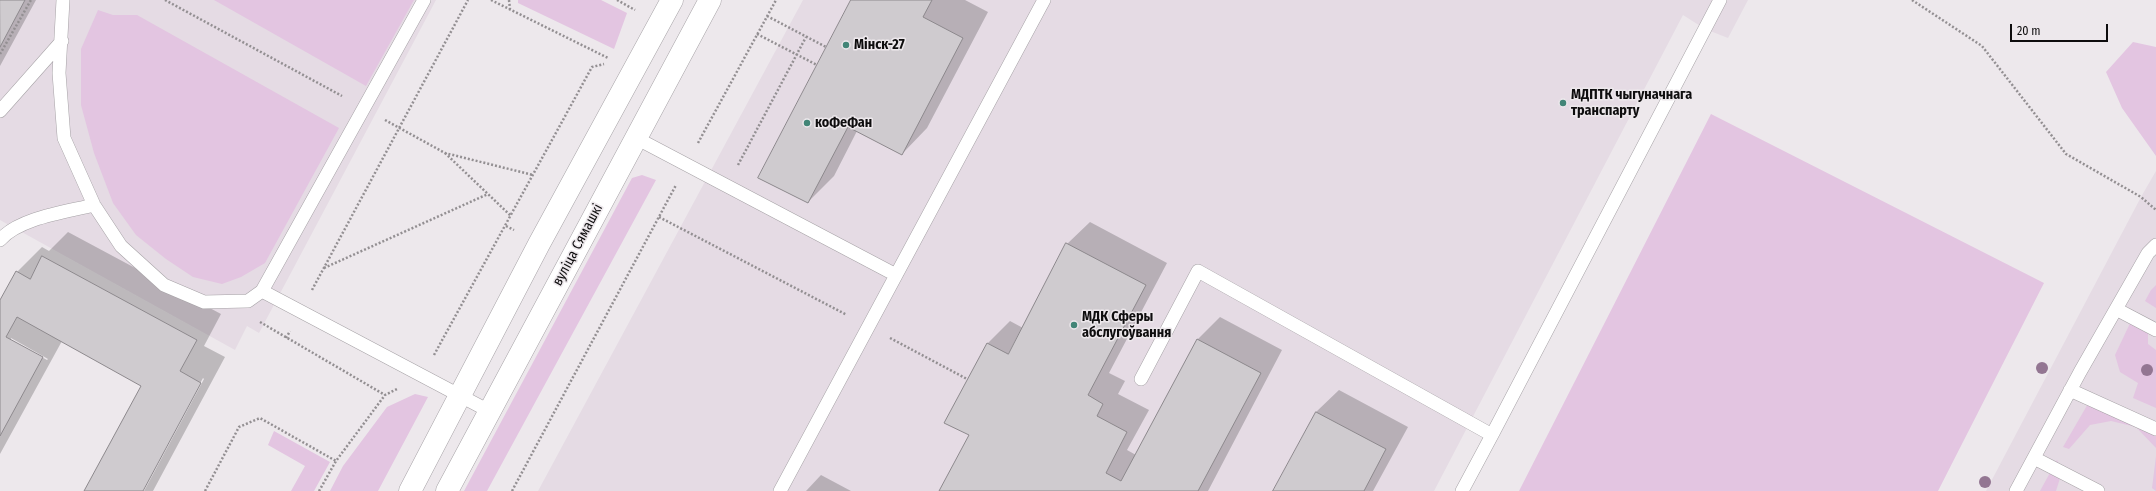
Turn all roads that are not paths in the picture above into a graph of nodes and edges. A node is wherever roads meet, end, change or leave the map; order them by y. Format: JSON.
{"nodes":[{"id":1,"x":63,"y":0,"type":"edge"},
{"id":2,"x":424,"y":0,"type":"edge"},
{"id":3,"x":672,"y":0,"type":"edge"},
{"id":4,"x":710,"y":0,"type":"edge"},
{"id":5,"x":1044,"y":0,"type":"edge"},
{"id":6,"x":1720,"y":0,"type":"edge"},
{"id":7,"x":62,"y":41,"type":"junction"},
{"id":8,"x":0,"y":111,"type":"edge"},
{"id":9,"x":636,"y":138,"type":"junction"},
{"id":10,"x":94,"y":205,"type":"junction"},
{"id":11,"x":0,"y":240,"type":"edge"},
{"id":12,"x":2153,"y":252,"type":"edge"},
{"id":13,"x":896,"y":275,"type":"junction"},
{"id":14,"x":262,"y":291,"type":"junction"},
{"id":15,"x":2116,"y":309,"type":"junction"},
{"id":16,"x":2156,"y":330,"type":"edge"},
{"id":17,"x":1142,"y":379,"type":"dead end"},
{"id":18,"x":2070,"y":390,"type":"junction"},
{"id":19,"x":461,"y":396,"type":"junction"},
{"id":20,"x":489,"y":411,"type":"junction"},
{"id":21,"x":2156,"y":429,"type":"edge"},
{"id":22,"x":1492,"y":435,"type":"junction"},
{"id":23,"x":2034,"y":458,"type":"junction"},
{"id":24,"x":410,"y":491,"type":"edge"},
{"id":25,"x":447,"y":491,"type":"edge"},
{"id":26,"x":780,"y":491,"type":"edge"},
{"id":27,"x":1462,"y":491,"type":"edge"},
{"id":28,"x":2016,"y":491,"type":"edge"},
{"id":29,"x":2098,"y":491,"type":"edge"}],
"edges":[{"from":1,"to":7,"type":"lane"},
{"from":2,"to":14,"type":"lane"},
{"from":3,"to":19,"type":"main road"},
{"from":4,"to":9,"type":"main road","name":"вуліца Сямашкі"},
{"from":5,"to":13,"type":"lane"},
{"from":6,"to":22,"type":"lane"},
{"from":7,"to":8,"type":"lane"},
{"from":7,"to":10,"type":"lane"},
{"from":9,"to":13,"type":"lane"},
{"from":9,"to":20,"type":"main road","name":"вуліца Сямашкі"},
{"from":10,"to":11,"type":"lane"},
{"from":10,"to":14,"type":"lane"},
{"from":12,"to":15,"type":"lane"},
{"from":13,"to":26,"type":"lane"},
{"from":14,"to":19,"type":"lane"},
{"from":15,"to":16,"type":"lane"},
{"from":15,"to":18,"type":"lane"},
{"from":17,"to":22,"type":"lane"},
{"from":18,"to":21,"type":"lane"},
{"from":18,"to":23,"type":"lane"},
{"from":19,"to":20,"type":"lane"},
{"from":19,"to":24,"type":"main road"},
{"from":20,"to":25,"type":"main road","name":"вуліца Сямашкі"},
{"from":22,"to":27,"type":"lane"},
{"from":23,"to":28,"type":"lane"},
{"from":23,"to":29,"type":"lane"}]}
